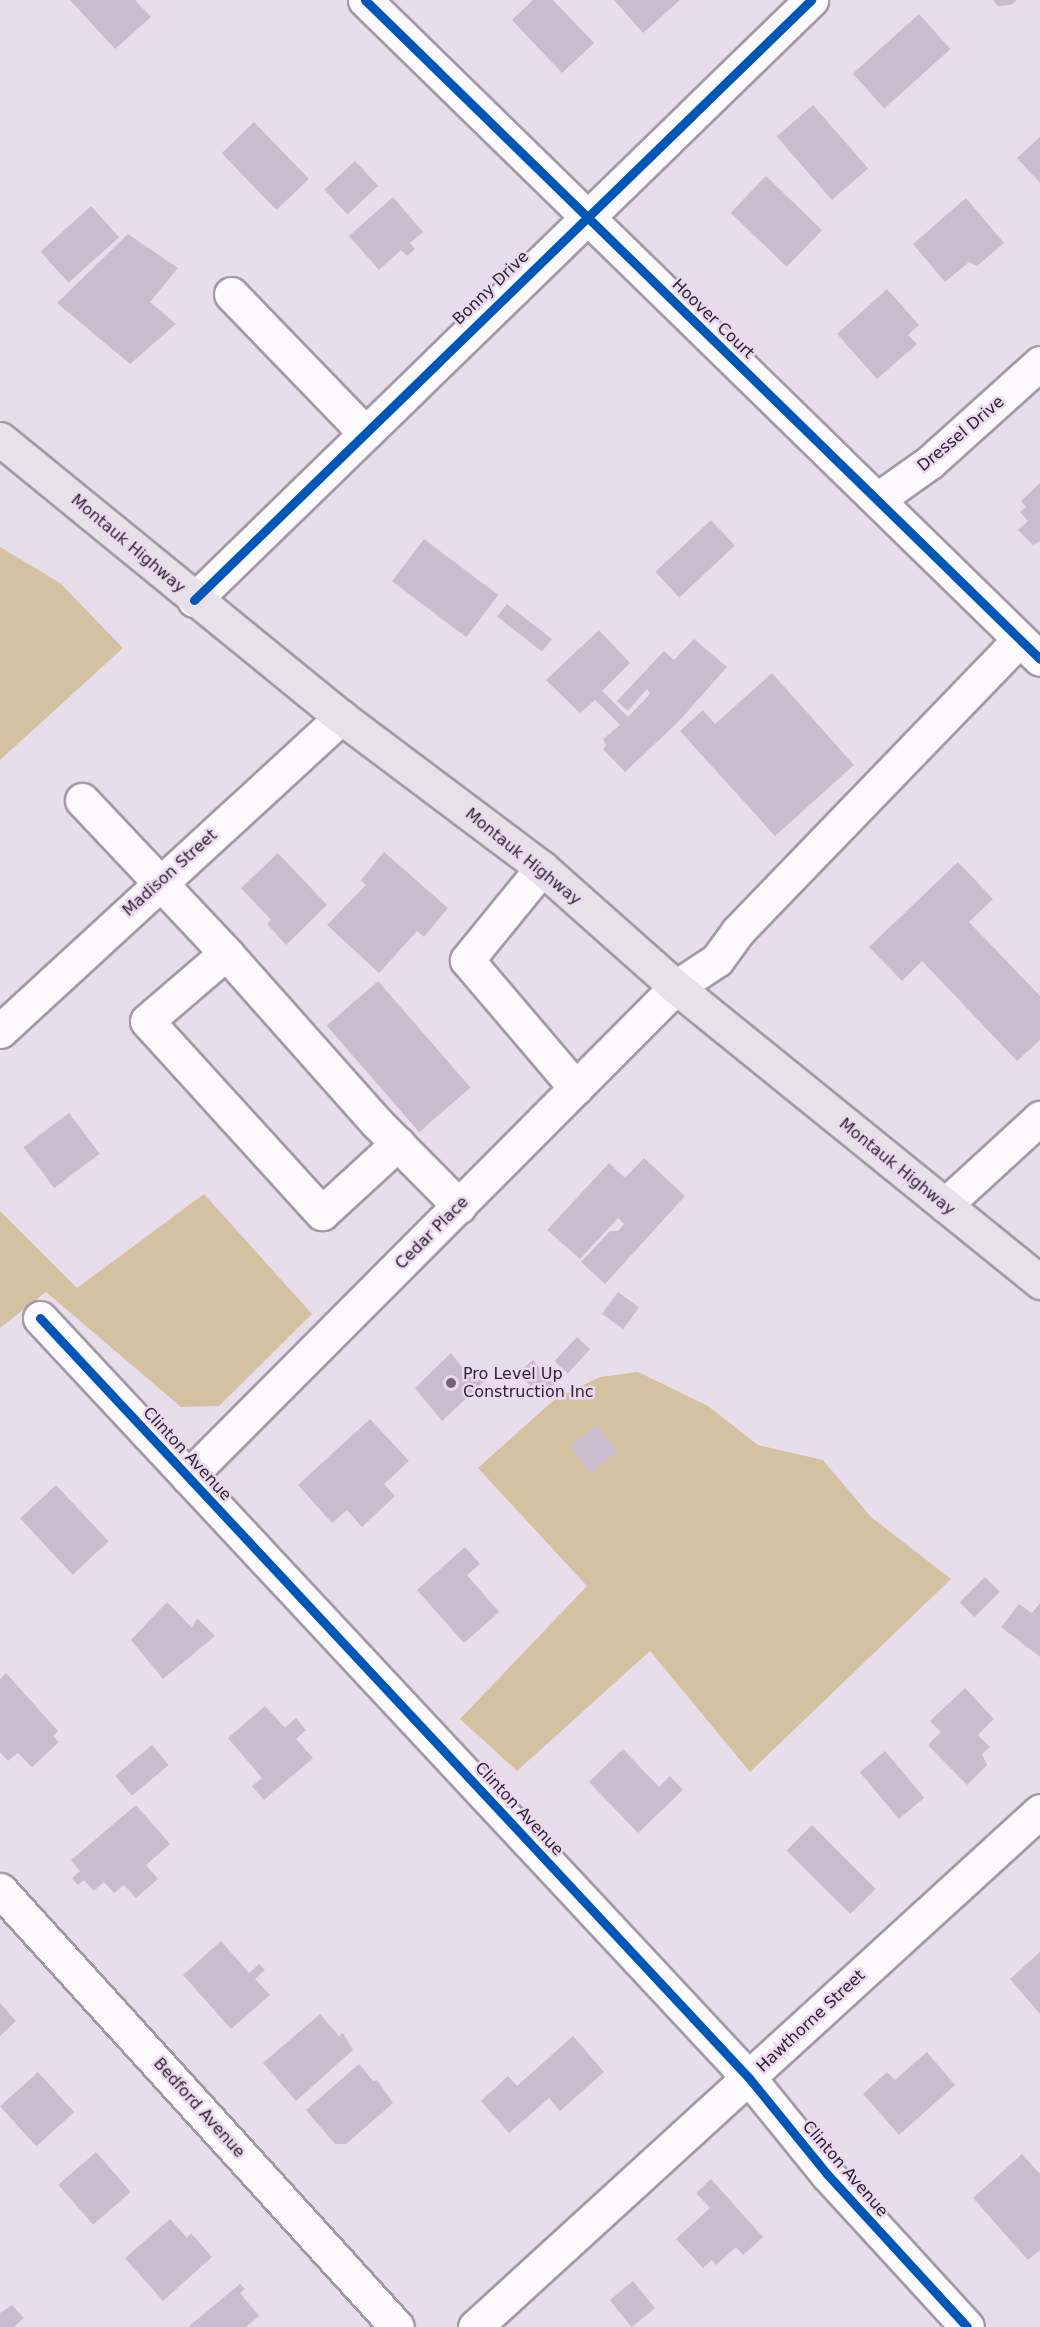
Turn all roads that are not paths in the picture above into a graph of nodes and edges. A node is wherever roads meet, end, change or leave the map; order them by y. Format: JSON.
{"nodes":[{"id":1,"x":365,"y":0,"type":"edge"},
{"id":2,"x":811,"y":0,"type":"edge"},
{"id":3,"x":585,"y":217,"type":"junction"},
{"id":4,"x":231,"y":294,"type":"dead end"},
{"id":5,"x":1040,"y":363,"type":"edge"},
{"id":6,"x":365,"y":433,"type":"junction"},
{"id":7,"x":0,"y":439,"type":"edge"},
{"id":8,"x":878,"y":499,"type":"junction"},
{"id":9,"x":194,"y":600,"type":"junction"},
{"id":10,"x":1030,"y":650,"type":"edge"},
{"id":11,"x":341,"y":717,"type":"junction"},
{"id":12,"x":81,"y":800,"type":"dead end"},
{"id":13,"x":542,"y":868,"type":"junction"},
{"id":14,"x":159,"y":882,"type":"junction"},
{"id":15,"x":226,"y":953,"type":"junction"},
{"id":16,"x":676,"y":987,"type":"junction"},
{"id":17,"x":0,"y":1031,"type":"edge"},
{"id":18,"x":576,"y":1088,"type":"junction"},
{"id":19,"x":1040,"y":1118,"type":"edge"},
{"id":20,"x":398,"y":1143,"type":"junction"},
{"id":21,"x":945,"y":1205,"type":"junction"},
{"id":22,"x":459,"y":1206,"type":"junction"},
{"id":23,"x":1040,"y":1282,"type":"edge"},
{"id":24,"x":40,"y":1318,"type":"dead end"},
{"id":25,"x":188,"y":1477,"type":"junction"},
{"id":26,"x":1040,"y":1811,"type":"edge"},
{"id":27,"x":0,"y":1890,"type":"edge"},
{"id":28,"x":749,"y":2078,"type":"junction"},
{"id":29,"x":397,"y":2327,"type":"edge"},
{"id":30,"x":475,"y":2327,"type":"edge"},
{"id":31,"x":967,"y":2327,"type":"edge"}],
"edges":[{"from":1,"to":3,"type":"street","name":"Hoover Court"},
{"from":2,"to":3,"type":"street","name":"Bonny Drive"},
{"from":3,"to":6,"type":"street","name":"Bonny Drive"},
{"from":3,"to":8,"type":"street","name":"Hoover Court"},
{"from":4,"to":6,"type":"street"},
{"from":5,"to":8,"type":"street","name":"Dressel Drive"},
{"from":6,"to":9,"type":"street","name":"Bonny Drive"},
{"from":7,"to":9,"type":"main road","name":"Montauk Highway"},
{"from":8,"to":10,"type":"street","name":"Hoover Court"},
{"from":9,"to":11,"type":"main road","name":"Montauk Highway"},
{"from":10,"to":16,"type":"street","name":"Cedar Place"},
{"from":11,"to":13,"type":"main road","name":"Montauk Highway"},
{"from":11,"to":14,"type":"street","name":"Madison Street"},
{"from":12,"to":14,"type":"street"},
{"from":13,"to":16,"type":"main road","name":"Montauk Highway"},
{"from":13,"to":18,"type":"street"},
{"from":14,"to":15,"type":"street"},
{"from":14,"to":17,"type":"street","name":"Madison Street"},
{"from":15,"to":20,"type":"street"},
{"from":15,"to":20,"type":"street"},
{"from":16,"to":18,"type":"street","name":"Cedar Place"},
{"from":16,"to":21,"type":"main road","name":"Montauk Highway"},
{"from":18,"to":22,"type":"street","name":"Cedar Place"},
{"from":19,"to":21,"type":"street"},
{"from":20,"to":22,"type":"street"},
{"from":21,"to":23,"type":"main road","name":"Montauk Highway"},
{"from":22,"to":25,"type":"street","name":"Cedar Place"},
{"from":24,"to":25,"type":"street","name":"Clinton Avenue"},
{"from":25,"to":28,"type":"street","name":"Clinton Avenue"},
{"from":26,"to":28,"type":"street","name":"Hawthorne Street"},
{"from":27,"to":29,"type":"street","name":"Bedford Avenue"},
{"from":28,"to":30,"type":"street","name":"Hawthorne Street"},
{"from":28,"to":31,"type":"street","name":"Clinton Avenue"}]}
